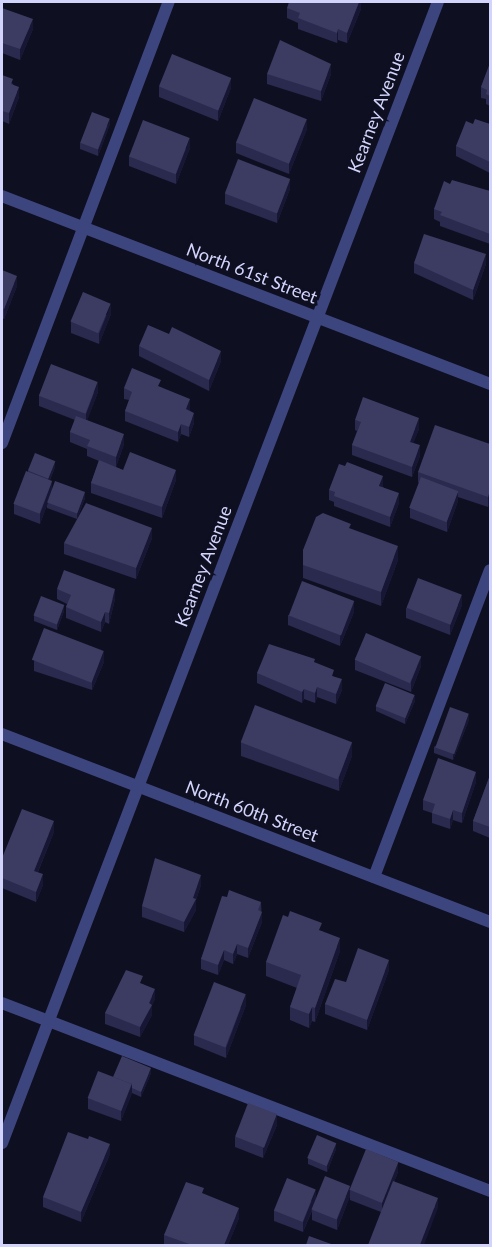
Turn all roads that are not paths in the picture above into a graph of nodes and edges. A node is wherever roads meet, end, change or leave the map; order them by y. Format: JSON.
{"nodes":[{"id":1,"x":169,"y":2,"type":"edge"},
{"id":2,"x":438,"y":2,"type":"edge"},
{"id":3,"x":2,"y":196,"type":"edge"},
{"id":4,"x":82,"y":227,"type":"junction"},
{"id":5,"x":316,"y":317,"type":"junction"},
{"id":6,"x":490,"y":384,"type":"edge"},
{"id":7,"x":2,"y":443,"type":"edge"},
{"id":8,"x":490,"y":570,"type":"edge"},
{"id":9,"x":2,"y":734,"type":"edge"},
{"id":10,"x":139,"y":787,"type":"junction"},
{"id":11,"x":374,"y":878,"type":"junction"},
{"id":12,"x":490,"y":922,"type":"edge"},
{"id":13,"x":2,"y":1003,"type":"edge"},
{"id":14,"x":48,"y":1021,"type":"junction"},
{"id":15,"x":2,"y":1143,"type":"edge"},
{"id":16,"x":490,"y":1191,"type":"edge"}],
"edges":[{"from":1,"to":4,"type":"street"},
{"from":2,"to":5,"type":"street","name":"Kearney Avenue"},
{"from":3,"to":4,"type":"street","name":"North 61st Street"},
{"from":4,"to":5,"type":"street","name":"North 61st Street"},
{"from":4,"to":7,"type":"street"},
{"from":5,"to":6,"type":"street","name":"North 61st Street"},
{"from":5,"to":10,"type":"street","name":"Kearney Avenue"},
{"from":8,"to":11,"type":"street"},
{"from":9,"to":10,"type":"street","name":"North 60th Street"},
{"from":10,"to":11,"type":"street","name":"North 60th Street"},
{"from":10,"to":14,"type":"street","name":"Kearney Avenue"},
{"from":11,"to":12,"type":"street","name":"North 60th Street"},
{"from":13,"to":14,"type":"street"},
{"from":14,"to":15,"type":"street","name":"Kearney Avenue"},
{"from":14,"to":16,"type":"street"}]}
